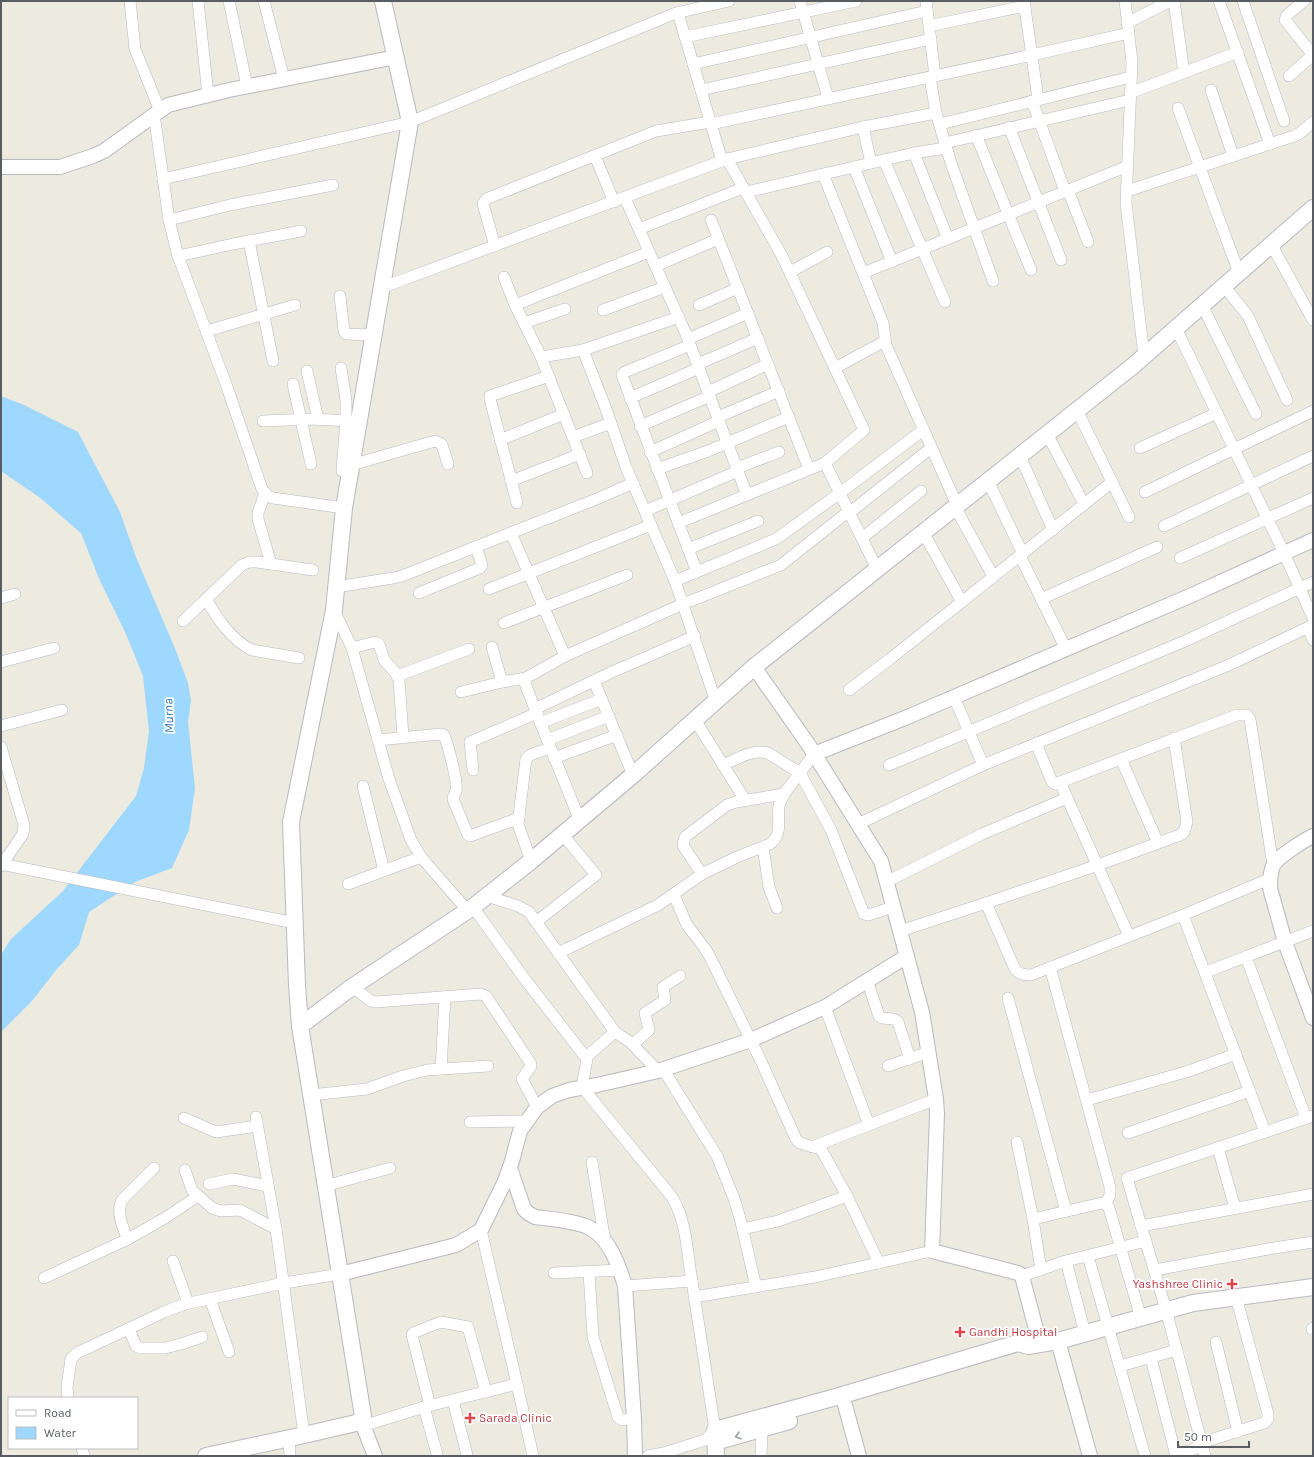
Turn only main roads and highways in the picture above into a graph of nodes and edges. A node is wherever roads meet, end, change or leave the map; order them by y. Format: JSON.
{"nodes":[{"id":1,"x":383,"y":1,"type":"edge"},
{"id":2,"x":1313,"y":208,"type":"edge"},
{"id":3,"x":300,"y":1026,"type":"junction"},
{"id":4,"x":1313,"y":1288,"type":"edge"},
{"id":5,"x":958,"y":1366,"type":"junction"},
{"id":6,"x":713,"y":1442,"type":"edge"},
{"id":7,"x":206,"y":1456,"type":"edge"}],
"edges":[{"from":1,"to":3,"type":"main road"},
{"from":2,"to":3,"type":"main road"},
{"from":3,"to":7,"type":"main road"},
{"from":4,"to":5,"type":"main road"},
{"from":5,"to":6,"type":"main road","one_way":true},
{"from":5,"to":6,"type":"main road"}]}
